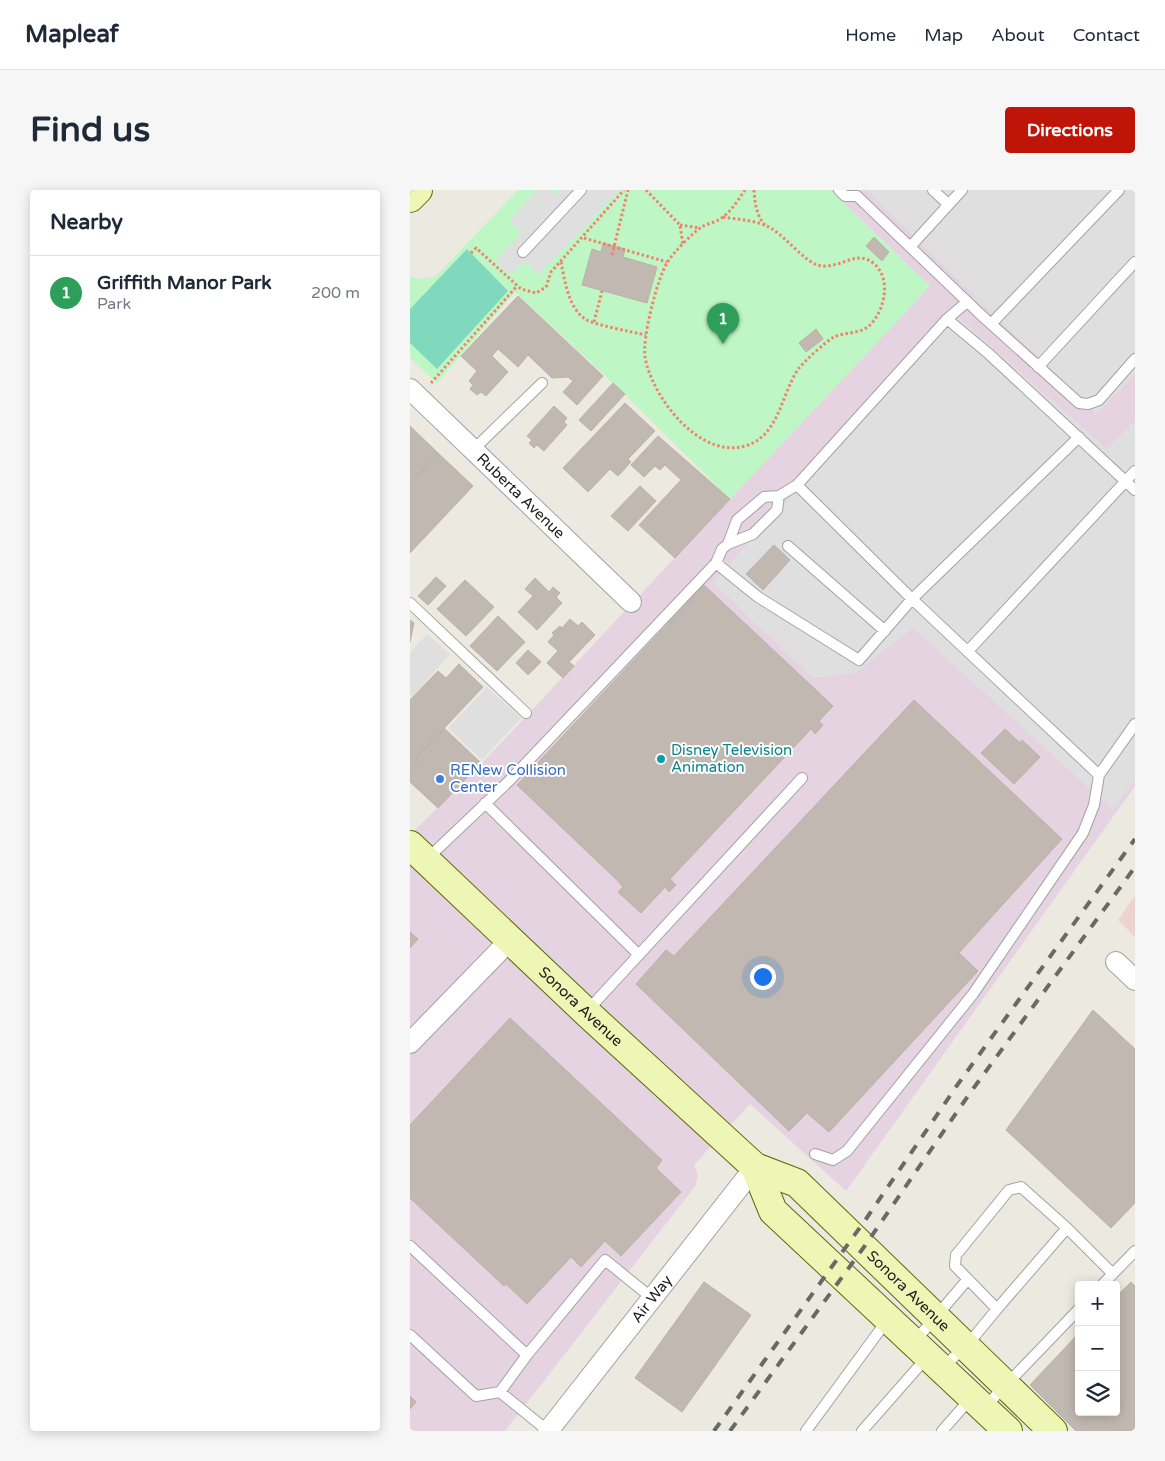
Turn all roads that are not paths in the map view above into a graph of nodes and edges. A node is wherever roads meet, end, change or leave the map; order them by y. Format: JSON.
{"nodes":[{"id":1,"x":418,"y":190,"type":"edge"},
{"id":2,"x":581,"y":190,"type":"edge"},
{"id":3,"x":839,"y":190,"type":"edge"},
{"id":4,"x":933,"y":190,"type":"edge"},
{"id":5,"x":962,"y":190,"type":"edge"},
{"id":6,"x":1118,"y":190,"type":"edge"},
{"id":7,"x":857,"y":193,"type":"edge"},
{"id":8,"x":410,"y":198,"type":"edge"},
{"id":9,"x":948,"y":204,"type":"junction"},
{"id":10,"x":910,"y":247,"type":"junction"},
{"id":11,"x":523,"y":252,"type":"dead end"},
{"id":12,"x":1135,"y":262,"type":"edge"},
{"id":13,"x":967,"y":302,"type":"junction"},
{"id":14,"x":947,"y":319,"type":"junction"},
{"id":15,"x":991,"y":324,"type":"junction"},
{"id":16,"x":1135,"y":360,"type":"edge"},
{"id":17,"x":1038,"y":367,"type":"junction"},
{"id":18,"x":542,"y":383,"type":"dead end"},
{"id":19,"x":414,"y":393,"type":"edge"},
{"id":20,"x":1079,"y":437,"type":"junction"},
{"id":21,"x":473,"y":450,"type":"junction"},
{"id":22,"x":1135,"y":471,"type":"edge"},
{"id":23,"x":1126,"y":481,"type":"junction"},
{"id":24,"x":797,"y":485,"type":"junction"},
{"id":25,"x":1135,"y":490,"type":"edge"},
{"id":26,"x":779,"y":496,"type":"junction"},
{"id":27,"x":728,"y":544,"type":"junction"},
{"id":28,"x":788,"y":546,"type":"dead end"},
{"id":29,"x":716,"y":564,"type":"junction"},
{"id":30,"x":912,"y":600,"type":"junction"},
{"id":31,"x":631,"y":602,"type":"dead end"},
{"id":32,"x":410,"y":603,"type":"edge"},
{"id":33,"x":885,"y":631,"type":"junction"},
{"id":34,"x":968,"y":651,"type":"junction"},
{"id":35,"x":526,"y":713,"type":"dead end"},
{"id":36,"x":1135,"y":724,"type":"edge"},
{"id":37,"x":1099,"y":775,"type":"junction"},
{"id":38,"x":802,"y":778,"type":"dead end"},
{"id":39,"x":485,"y":803,"type":"junction"},
{"id":40,"x":418,"y":852,"type":"edge"},
{"id":41,"x":510,"y":940,"type":"junction"},
{"id":42,"x":639,"y":955,"type":"junction"},
{"id":43,"x":1116,"y":962,"type":"dead end"},
{"id":44,"x":1135,"y":980,"type":"edge"},
{"id":45,"x":586,"y":1012,"type":"junction"},
{"id":46,"x":410,"y":1043,"type":"edge"},
{"id":47,"x":815,"y":1154,"type":"dead end"},
{"id":48,"x":755,"y":1167,"type":"junction"},
{"id":49,"x":1067,"y":1228,"type":"junction"},
{"id":50,"x":410,"y":1246,"type":"edge"},
{"id":51,"x":1135,"y":1251,"type":"edge"},
{"id":52,"x":1113,"y":1274,"type":"junction"},
{"id":53,"x":968,"y":1279,"type":"junction"},
{"id":54,"x":1106,"y":1281,"type":"edge"},
{"id":55,"x":652,"y":1298,"type":"junction"},
{"id":56,"x":997,"y":1308,"type":"junction"},
{"id":57,"x":1075,"y":1313,"type":"edge"},
{"id":58,"x":889,"y":1318,"type":"junction"},
{"id":59,"x":410,"y":1335,"type":"edge"},
{"id":60,"x":938,"y":1344,"type":"junction"},
{"id":61,"x":527,"y":1355,"type":"junction"},
{"id":62,"x":500,"y":1392,"type":"junction"},
{"id":63,"x":989,"y":1397,"type":"junction"},
{"id":64,"x":1045,"y":1424,"type":"edge"},
{"id":65,"x":548,"y":1431,"type":"edge"},
{"id":66,"x":806,"y":1431,"type":"edge"},
{"id":67,"x":862,"y":1431,"type":"edge"},
{"id":68,"x":942,"y":1431,"type":"edge"},
{"id":69,"x":1008,"y":1431,"type":"edge"}],
"edges":[{"from":1,"to":8,"type":"main road"},
{"from":2,"to":11,"type":"lane"},
{"from":3,"to":7,"type":"lane"},
{"from":4,"to":9,"type":"lane"},
{"from":5,"to":9,"type":"lane"},
{"from":6,"to":15,"type":"lane"},
{"from":7,"to":10,"type":"lane"},
{"from":9,"to":10,"type":"lane"},
{"from":10,"to":13,"type":"lane"},
{"from":12,"to":17,"type":"lane"},
{"from":13,"to":14,"type":"lane"},
{"from":13,"to":15,"type":"lane"},
{"from":14,"to":20,"type":"lane"},
{"from":14,"to":24,"type":"lane"},
{"from":15,"to":17,"type":"lane"},
{"from":16,"to":17,"type":"lane"},
{"from":18,"to":21,"type":"lane"},
{"from":19,"to":21,"type":"street","name":"Ruberta Avenue"},
{"from":20,"to":23,"type":"lane"},
{"from":20,"to":30,"type":"lane"},
{"from":21,"to":31,"type":"street","name":"Ruberta Avenue"},
{"from":22,"to":23,"type":"lane"},
{"from":23,"to":25,"type":"lane"},
{"from":23,"to":34,"type":"lane"},
{"from":24,"to":26,"type":"lane"},
{"from":24,"to":30,"type":"lane"},
{"from":26,"to":27,"type":"lane"},
{"from":26,"to":27,"type":"lane"},
{"from":27,"to":29,"type":"lane"},
{"from":28,"to":33,"type":"lane"},
{"from":29,"to":33,"type":"lane"},
{"from":29,"to":39,"type":"lane"},
{"from":30,"to":33,"type":"lane"},
{"from":30,"to":34,"type":"lane"},
{"from":32,"to":35,"type":"lane"},
{"from":34,"to":37,"type":"lane"},
{"from":36,"to":37,"type":"lane"},
{"from":37,"to":47,"type":"lane"},
{"from":38,"to":42,"type":"lane"},
{"from":39,"to":40,"type":"lane"},
{"from":39,"to":42,"type":"lane"},
{"from":40,"to":41,"type":"main road","name":"Sonora Avenue"},
{"from":41,"to":45,"type":"main road","name":"Sonora Avenue"},
{"from":41,"to":46,"type":"street"},
{"from":42,"to":45,"type":"lane"},
{"from":43,"to":44,"type":"street"},
{"from":45,"to":48,"type":"main road","name":"Sonora Avenue"},
{"from":48,"to":55,"type":"street","name":"Air Way"},
{"from":48,"to":58,"type":"main road","name":"Sonora Avenue"},
{"from":48,"to":60,"type":"main road","name":"Sonora Avenue"},
{"from":49,"to":52,"type":"lane"},
{"from":49,"to":53,"type":"lane"},
{"from":49,"to":56,"type":"lane"},
{"from":50,"to":61,"type":"lane"},
{"from":51,"to":52,"type":"lane"},
{"from":52,"to":54,"type":"lane"},
{"from":53,"to":56,"type":"lane"},
{"from":53,"to":60,"type":"lane"},
{"from":55,"to":61,"type":"lane"},
{"from":55,"to":65,"type":"street","name":"Air Way"},
{"from":56,"to":60,"type":"lane"},
{"from":57,"to":63,"type":"lane"},
{"from":58,"to":60,"type":"main road","name":"Sonora Avenue"},
{"from":58,"to":66,"type":"lane"},
{"from":59,"to":62,"type":"lane"},
{"from":60,"to":63,"type":"main road","name":"Sonora Avenue"},
{"from":60,"to":63,"type":"main road","name":"Sonora Avenue"},
{"from":60,"to":67,"type":"lane"},
{"from":61,"to":62,"type":"lane"},
{"from":62,"to":65,"type":"lane"},
{"from":63,"to":64,"type":"main road","name":"Sonora Avenue"},
{"from":63,"to":68,"type":"lane"},
{"from":63,"to":69,"type":"main road","name":"Sonora Avenue"}]}
